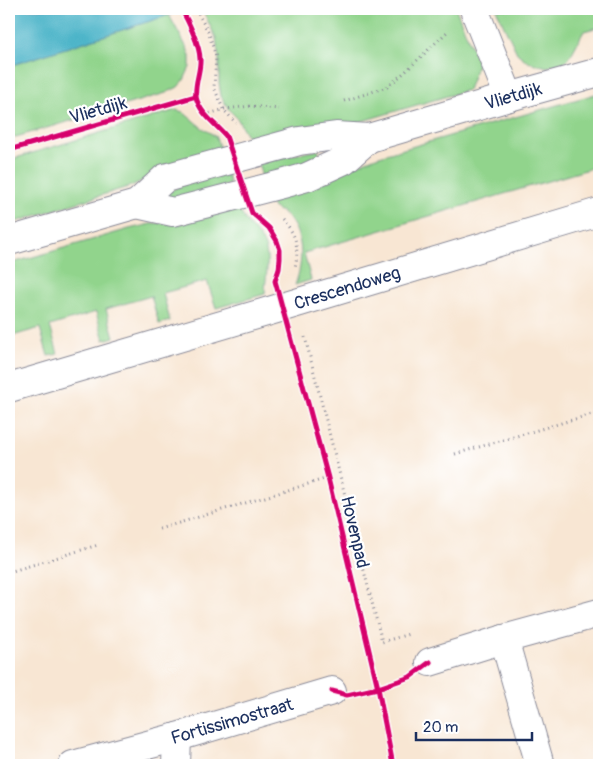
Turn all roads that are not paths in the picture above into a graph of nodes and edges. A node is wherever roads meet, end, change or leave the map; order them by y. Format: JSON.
{"nodes":[{"id":1,"x":475,"y":12,"type":"edge"},
{"id":2,"x":599,"y":72,"type":"edge"},
{"id":3,"x":509,"y":96,"type":"junction"},
{"id":4,"x":369,"y":138,"type":"junction"},
{"id":5,"x":137,"y":204,"type":"junction"},
{"id":6,"x":599,"y":212,"type":"edge"},
{"id":7,"x":9,"y":241,"type":"edge"},
{"id":8,"x":9,"y":388,"type":"edge"},
{"id":9,"x":599,"y":612,"type":"edge"},
{"id":10,"x":504,"y":638,"type":"junction"},
{"id":11,"x":430,"y":662,"type":"dead end"},
{"id":12,"x":332,"y":691,"type":"dead end"},
{"id":13,"x":177,"y":737,"type":"junction"},
{"id":14,"x":73,"y":765,"type":"edge"},
{"id":15,"x":176,"y":765,"type":"edge"},
{"id":16,"x":540,"y":765,"type":"edge"}],
"edges":[{"from":1,"to":3,"type":"street"},
{"from":2,"to":3,"type":"street","name":"Vlietdijk"},
{"from":3,"to":4,"type":"street","name":"Vlietdijk"},
{"from":4,"to":5,"type":"street","name":"Vlietdijk"},
{"from":4,"to":5,"type":"street","name":"Vlietdijk"},
{"from":5,"to":7,"type":"street","name":"Vlietdijk"},
{"from":6,"to":8,"type":"street","name":"Crescendoweg"},
{"from":9,"to":10,"type":"street"},
{"from":10,"to":11,"type":"street"},
{"from":10,"to":16,"type":"street"},
{"from":12,"to":13,"type":"street","name":"Fortissimostraat"},
{"from":13,"to":14,"type":"street","name":"Fortissimostraat"},
{"from":13,"to":15,"type":"street"}]}
